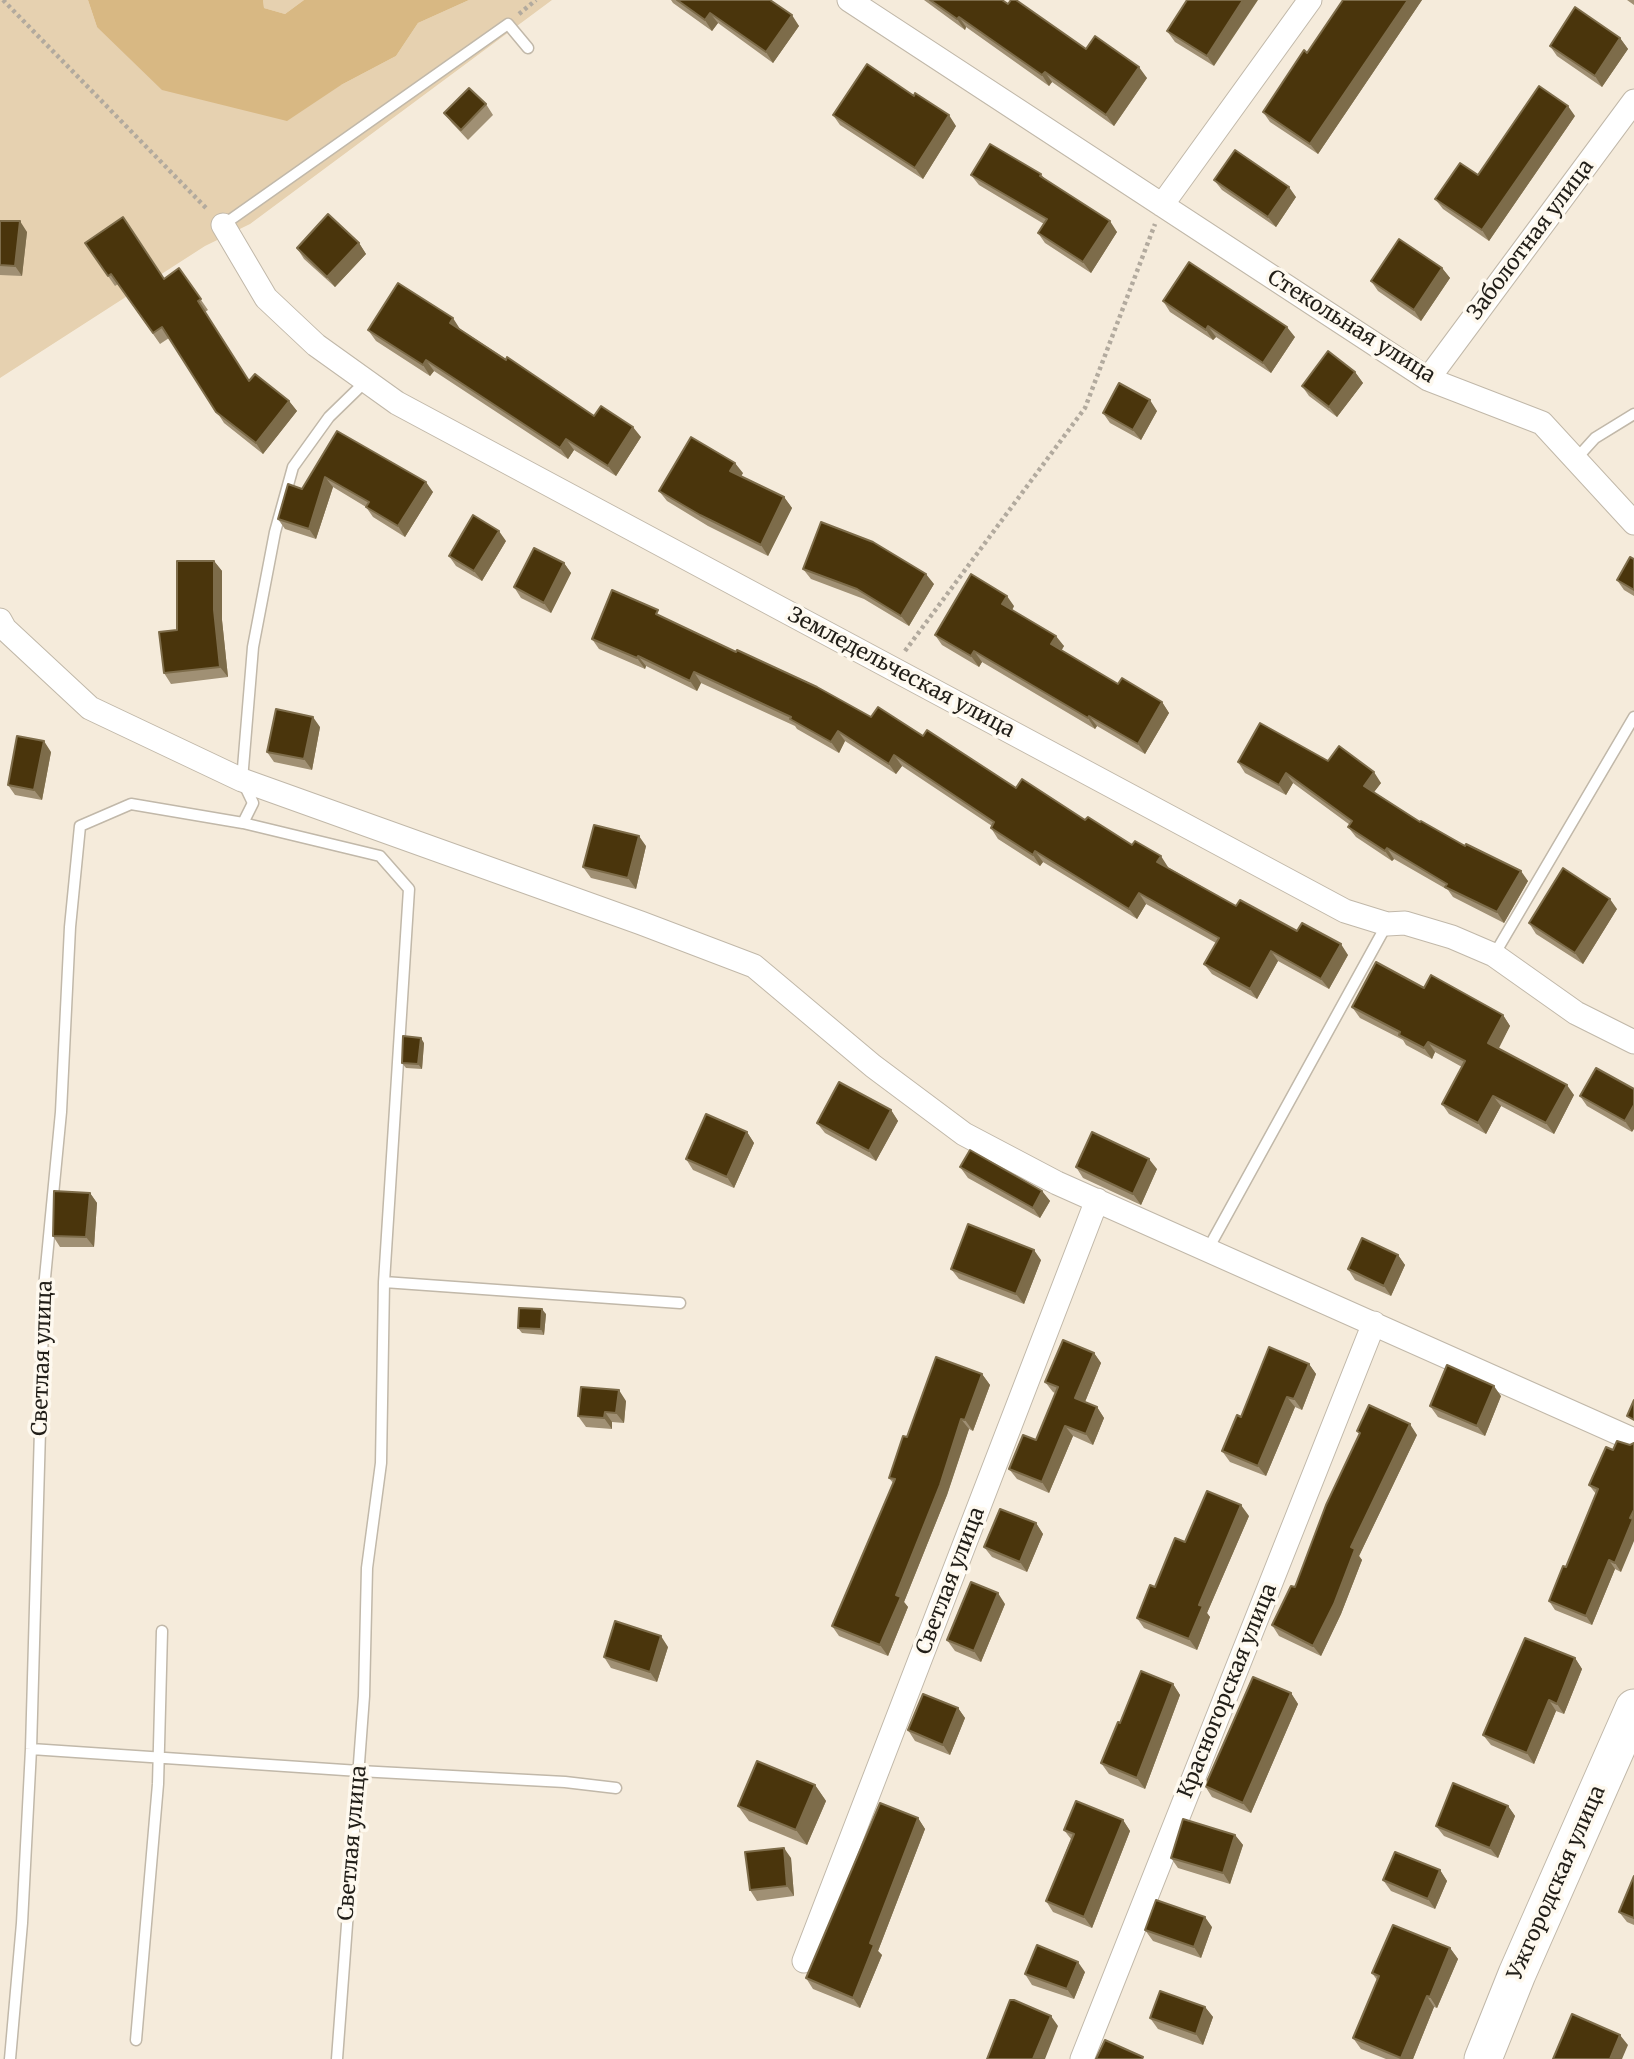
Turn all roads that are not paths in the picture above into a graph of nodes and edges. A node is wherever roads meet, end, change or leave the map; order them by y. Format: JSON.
{"nodes":[{"id":1,"x":849,"y":0,"type":"edge"},
{"id":2,"x":1310,"y":0,"type":"edge"},
{"id":3,"x":528,"y":48,"type":"dead end"},
{"id":4,"x":1634,"y":101,"type":"edge"},
{"id":5,"x":1162,"y":205,"type":"junction"},
{"id":6,"x":223,"y":225,"type":"joint"},
{"id":7,"x":1428,"y":379,"type":"junction"},
{"id":8,"x":366,"y":381,"type":"junction"},
{"id":9,"x":1634,"y":414,"type":"edge"},
{"id":10,"x":1576,"y":459,"type":"junction"},
{"id":11,"x":1634,"y":523,"type":"edge"},
{"id":12,"x":0,"y":620,"type":"edge"},
{"id":13,"x":1634,"y":717,"type":"edge"},
{"id":14,"x":242,"y":780,"type":"junction"},
{"id":15,"x":243,"y":823,"type":"junction"},
{"id":16,"x":1387,"y":924,"type":"junction"},
{"id":17,"x":1494,"y":956,"type":"junction"},
{"id":18,"x":1634,"y":1042,"type":"edge"},
{"id":19,"x":1097,"y":1200,"type":"junction"},
{"id":20,"x":1208,"y":1249,"type":"junction"},
{"id":21,"x":384,"y":1282,"type":"junction"},
{"id":22,"x":680,"y":1303,"type":"dead end"},
{"id":23,"x":1374,"y":1323,"type":"junction"},
{"id":24,"x":1634,"y":1440,"type":"edge"},
{"id":25,"x":162,"y":1631,"type":"dead end"},
{"id":26,"x":1634,"y":1708,"type":"edge"},
{"id":27,"x":31,"y":1749,"type":"junction"},
{"id":28,"x":160,"y":1756,"type":"junction"},
{"id":29,"x":359,"y":1771,"type":"junction"},
{"id":30,"x":616,"y":1788,"type":"dead end"},
{"id":31,"x":804,"y":1961,"type":"dead end"},
{"id":32,"x":136,"y":2040,"type":"dead end"},
{"id":33,"x":9,"y":2059,"type":"edge"},
{"id":34,"x":337,"y":2059,"type":"edge"},
{"id":35,"x":1082,"y":2059,"type":"edge"},
{"id":36,"x":1483,"y":2059,"type":"edge"}],
"edges":[{"from":1,"to":5,"type":"street","name":"Стекольная улица"},
{"from":2,"to":5,"type":"street"},
{"from":3,"to":6,"type":"lane"},
{"from":4,"to":7,"type":"street","name":"Заболотная улица"},
{"from":5,"to":7,"type":"street","name":"Стекольная улица"},
{"from":6,"to":8,"type":"street","name":"Земледельческая улица"},
{"from":7,"to":10,"type":"street","name":"Стекольная улица"},
{"from":8,"to":14,"type":"lane"},
{"from":8,"to":16,"type":"street","name":"Земледельческая улица"},
{"from":9,"to":10,"type":"lane"},
{"from":10,"to":11,"type":"street","name":"Стекольная улица"},
{"from":12,"to":14,"type":"street"},
{"from":13,"to":17,"type":"lane"},
{"from":14,"to":15,"type":"lane"},
{"from":14,"to":19,"type":"street"},
{"from":15,"to":21,"type":"lane","name":"Светлая улица"},
{"from":15,"to":27,"type":"lane","name":"Светлая улица"},
{"from":16,"to":17,"type":"street","name":"Земледельческая улица"},
{"from":16,"to":20,"type":"lane"},
{"from":17,"to":18,"type":"street","name":"Земледельческая улица"},
{"from":19,"to":20,"type":"street"},
{"from":19,"to":31,"type":"street","name":"Светлая улица"},
{"from":20,"to":23,"type":"street"},
{"from":21,"to":22,"type":"lane"},
{"from":21,"to":29,"type":"lane","name":"Светлая улица"},
{"from":23,"to":24,"type":"street"},
{"from":23,"to":35,"type":"street","name":"Красногорская улица"},
{"from":25,"to":28,"type":"lane"},
{"from":26,"to":36,"type":"main road","name":"Ужгородская улица"},
{"from":27,"to":28,"type":"lane"},
{"from":27,"to":33,"type":"lane","name":"Светлая улица"},
{"from":28,"to":29,"type":"lane"},
{"from":28,"to":32,"type":"lane"},
{"from":29,"to":30,"type":"lane"},
{"from":29,"to":34,"type":"lane","name":"Светлая улица"}]}
